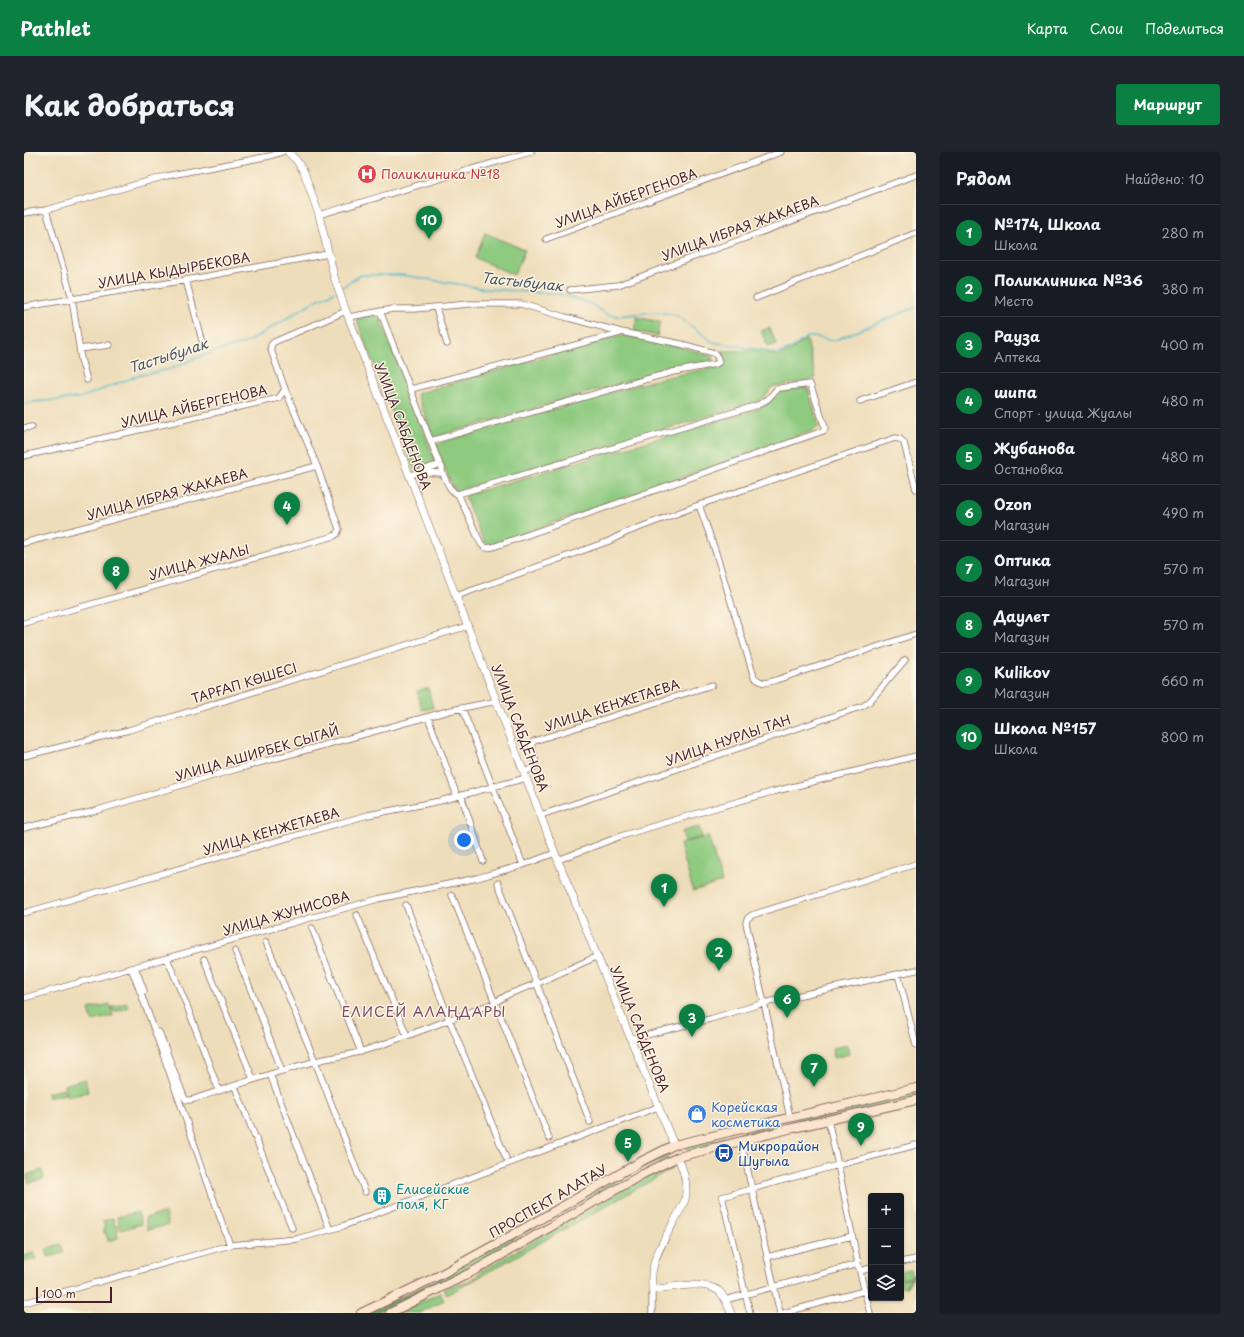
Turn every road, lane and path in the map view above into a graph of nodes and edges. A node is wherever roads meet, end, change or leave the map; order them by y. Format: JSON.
{"nodes":[{"id":1,"x":282,"y":152,"type":"edge"},
{"id":2,"x":288,"y":152,"type":"edge"},
{"id":3,"x":531,"y":152,"type":"edge"},
{"id":4,"x":781,"y":152,"type":"edge"},
{"id":5,"x":916,"y":175,"type":"edge"},
{"id":6,"x":46,"y":210,"type":"junction"},
{"id":7,"x":24,"y":213,"type":"edge"},
{"id":8,"x":319,"y":215,"type":"junction"},
{"id":9,"x":916,"y":233,"type":"edge"},
{"id":10,"x":546,"y":239,"type":"dead end"},
{"id":11,"x":328,"y":254,"type":"junction"},
{"id":12,"x":186,"y":280,"type":"junction"},
{"id":13,"x":570,"y":290,"type":"dead end"},
{"id":14,"x":72,"y":298,"type":"junction"},
{"id":15,"x":756,"y":298,"type":"dead end"},
{"id":16,"x":24,"y":307,"type":"edge"},
{"id":17,"x":436,"y":308,"type":"junction"},
{"id":18,"x":380,"y":311,"type":"junction"},
{"id":19,"x":347,"y":314,"type":"junction"},
{"id":20,"x":621,"y":332,"type":"junction"},
{"id":21,"x":203,"y":344,"type":"dead end"},
{"id":22,"x":447,"y":344,"type":"dead end"},
{"id":23,"x":109,"y":345,"type":"dead end"},
{"id":24,"x":80,"y":349,"type":"junction"},
{"id":25,"x":87,"y":380,"type":"dead end"},
{"id":26,"x":916,"y":382,"type":"edge"},
{"id":27,"x":285,"y":389,"type":"junction"},
{"id":28,"x":411,"y":389,"type":"junction"},
{"id":29,"x":860,"y":401,"type":"dead end"},
{"id":30,"x":32,"y":427,"type":"dead end"},
{"id":31,"x":24,"y":428,"type":"edge"},
{"id":32,"x":431,"y":441,"type":"junction"},
{"id":33,"x":24,"y":456,"type":"edge"},
{"id":34,"x":440,"y":465,"type":"junction"},
{"id":35,"x":317,"y":466,"type":"junction"},
{"id":36,"x":421,"y":472,"type":"junction"},
{"id":37,"x":442,"y":472,"type":"junction"},
{"id":38,"x":409,"y":476,"type":"junction"},
{"id":39,"x":916,"y":489,"type":"edge"},
{"id":40,"x":458,"y":494,"type":"junction"},
{"id":41,"x":698,"y":505,"type":"junction"},
{"id":42,"x":24,"y":543,"type":"edge"},
{"id":43,"x":457,"y":597,"type":"junction"},
{"id":44,"x":24,"y":623,"type":"edge"},
{"id":45,"x":468,"y":626,"type":"junction"},
{"id":46,"x":916,"y":634,"type":"edge"},
{"id":47,"x":905,"y":660,"type":"dead end"},
{"id":48,"x":712,"y":685,"type":"dead end"},
{"id":49,"x":497,"y":701,"type":"junction"},
{"id":50,"x":462,"y":708,"type":"junction"},
{"id":51,"x":428,"y":717,"type":"junction"},
{"id":52,"x":24,"y":756,"type":"edge"},
{"id":53,"x":916,"y":756,"type":"edge"},
{"id":54,"x":525,"y":775,"type":"junction"},
{"id":55,"x":493,"y":786,"type":"junction"},
{"id":56,"x":459,"y":795,"type":"junction"},
{"id":57,"x":541,"y":815,"type":"junction"},
{"id":58,"x":24,"y":828,"type":"edge"},
{"id":59,"x":556,"y":857,"type":"junction"},
{"id":60,"x":483,"y":861,"type":"dead end"},
{"id":61,"x":916,"y":864,"type":"edge"},
{"id":62,"x":523,"y":865,"type":"junction"},
{"id":63,"x":498,"y":883,"type":"dead end"},
{"id":64,"x":452,"y":895,"type":"dead end"},
{"id":65,"x":406,"y":905,"type":"dead end"},
{"id":66,"x":24,"y":913,"type":"edge"},
{"id":67,"x":357,"y":915,"type":"dead end"},
{"id":68,"x":312,"y":928,"type":"dead end"},
{"id":69,"x":266,"y":942,"type":"dead end"},
{"id":70,"x":235,"y":951,"type":"dead end"},
{"id":71,"x":598,"y":956,"type":"junction"},
{"id":72,"x":168,"y":958,"type":"junction"},
{"id":73,"x":204,"y":959,"type":"dead end"},
{"id":74,"x":133,"y":967,"type":"junction"},
{"id":75,"x":916,"y":970,"type":"edge"},
{"id":76,"x":898,"y":974,"type":"junction"},
{"id":77,"x":538,"y":983,"type":"junction"},
{"id":78,"x":24,"y":998,"type":"edge"},
{"id":79,"x":494,"y":1003,"type":"junction"},
{"id":80,"x":764,"y":1003,"type":"junction"},
{"id":81,"x":449,"y":1019,"type":"junction"},
{"id":82,"x":407,"y":1036,"type":"junction"},
{"id":83,"x":630,"y":1039,"type":"junction"},
{"id":84,"x":916,"y":1045,"type":"edge"},
{"id":85,"x":361,"y":1052,"type":"junction"},
{"id":86,"x":315,"y":1061,"type":"junction"},
{"id":87,"x":282,"y":1070,"type":"junction"},
{"id":88,"x":270,"y":1074,"type":"junction"},
{"id":89,"x":253,"y":1079,"type":"junction"},
{"id":90,"x":234,"y":1087,"type":"junction"},
{"id":91,"x":916,"y":1088,"type":"edge"},
{"id":92,"x":219,"y":1091,"type":"junction"},
{"id":93,"x":916,"y":1100,"type":"edge"},
{"id":94,"x":658,"y":1107,"type":"junction"},
{"id":95,"x":790,"y":1117,"type":"junction"},
{"id":96,"x":828,"y":1120,"type":"junction"},
{"id":97,"x":590,"y":1122,"type":"dead end"},
{"id":98,"x":793,"y":1128,"type":"junction"},
{"id":99,"x":549,"y":1138,"type":"dead end"},
{"id":100,"x":741,"y":1141,"type":"junction"},
{"id":101,"x":916,"y":1145,"type":"edge"},
{"id":102,"x":674,"y":1146,"type":"junction"},
{"id":103,"x":678,"y":1157,"type":"junction"},
{"id":104,"x":506,"y":1158,"type":"dead end"},
{"id":105,"x":838,"y":1165,"type":"junction"},
{"id":106,"x":751,"y":1188,"type":"junction"},
{"id":107,"x":365,"y":1192,"type":"dead end"},
{"id":108,"x":562,"y":1207,"type":"junction"},
{"id":109,"x":568,"y":1217,"type":"junction"},
{"id":110,"x":292,"y":1228,"type":"dead end"},
{"id":111,"x":330,"y":1230,"type":"junction"},
{"id":112,"x":852,"y":1236,"type":"junction"},
{"id":113,"x":230,"y":1245,"type":"junction"},
{"id":114,"x":767,"y":1258,"type":"junction"},
{"id":115,"x":916,"y":1259,"type":"edge"},
{"id":116,"x":904,"y":1261,"type":"edge"},
{"id":117,"x":858,"y":1264,"type":"junction"},
{"id":118,"x":868,"y":1269,"type":"edge"},
{"id":119,"x":860,"y":1271,"type":"junction"},
{"id":120,"x":773,"y":1286,"type":"junction"},
{"id":121,"x":652,"y":1290,"type":"junction"},
{"id":122,"x":864,"y":1291,"type":"junction"},
{"id":123,"x":744,"y":1294,"type":"junction"},
{"id":124,"x":725,"y":1300,"type":"junction"},
{"id":125,"x":24,"y":1303,"type":"edge"},
{"id":126,"x":361,"y":1313,"type":"edge"},
{"id":127,"x":390,"y":1313,"type":"edge"},
{"id":128,"x":652,"y":1313,"type":"edge"},
{"id":129,"x":731,"y":1313,"type":"edge"},
{"id":130,"x":750,"y":1313,"type":"edge"},
{"id":131,"x":780,"y":1313,"type":"edge"},
{"id":132,"x":784,"y":1313,"type":"edge"},
{"id":133,"x":870,"y":1313,"type":"edge"}],
"edges":[{"from":1,"to":6,"type":"street"},
{"from":2,"to":8,"type":"street","name":"УЛИЦА САБДЕНОВА"},
{"from":3,"to":8,"type":"street"},
{"from":4,"to":10,"type":"street","name":"УЛИЦА АЙБЕРГЕНОВА"},
{"from":5,"to":13,"type":"street","name":"УЛИЦА ИБРАЯ ЖАКАЕВА"},
{"from":6,"to":7,"type":"street"},
{"from":6,"to":14,"type":"street"},
{"from":8,"to":11,"type":"street","name":"УЛИЦА САБДЕНОВА"},
{"from":9,"to":15,"type":"street"},
{"from":11,"to":12,"type":"street","name":"УЛИЦА КЫДЫРБЕКОВА"},
{"from":11,"to":19,"type":"street","name":"УЛИЦА САБДЕНОВА"},
{"from":12,"to":14,"type":"street","name":"УЛИЦА КЫДЫРБЕКОВА"},
{"from":12,"to":21,"type":"street"},
{"from":14,"to":16,"type":"street","name":"УЛИЦА КЫДЫРБЕКОВА"},
{"from":14,"to":24,"type":"street"},
{"from":17,"to":18,"type":"street"},
{"from":17,"to":20,"type":"street"},
{"from":17,"to":22,"type":"street"},
{"from":18,"to":19,"type":"street"},
{"from":18,"to":28,"type":"street"},
{"from":19,"to":27,"type":"street","name":"УЛИЦА АЙБЕРГЕНОВА"},
{"from":19,"to":38,"type":"street","name":"УЛИЦА САБДЕНОВА"},
{"from":20,"to":28,"type":"street"},
{"from":20,"to":32,"type":"street"},
{"from":23,"to":24,"type":"street"},
{"from":24,"to":25,"type":"street"},
{"from":26,"to":29,"type":"street"},
{"from":27,"to":33,"type":"street","name":"УЛИЦА АЙБЕРГЕНОВА"},
{"from":27,"to":35,"type":"street"},
{"from":28,"to":32,"type":"street"},
{"from":30,"to":31,"type":"street"},
{"from":32,"to":34,"type":"street"},
{"from":34,"to":36,"type":"street"},
{"from":34,"to":37,"type":"street"},
{"from":35,"to":42,"type":"street","name":"УЛИЦА ИБРАЯ ЖАКАЕВА"},
{"from":35,"to":44,"type":"street","name":"УЛИЦА ЖУАЛЫ"},
{"from":36,"to":37,"type":"street"},
{"from":36,"to":38,"type":"street"},
{"from":37,"to":40,"type":"street"},
{"from":38,"to":43,"type":"street","name":"УЛИЦА САБДЕНОВА"},
{"from":39,"to":41,"type":"street"},
{"from":40,"to":40,"type":"street"},
{"from":41,"to":43,"type":"street"},
{"from":41,"to":46,"type":"street"},
{"from":43,"to":45,"type":"street","name":"УЛИЦА САБДЕНОВА"},
{"from":45,"to":49,"type":"street","name":"УЛИЦА САБДЕНОВА"},
{"from":45,"to":52,"type":"street","name":"ТАРҒАП КӨШЕСІ"},
{"from":47,"to":57,"type":"street","name":"УЛИЦА НУРЛЫ ТАН"},
{"from":48,"to":54,"type":"street","name":"УЛИЦА КЕНЖЕТАЕВА"},
{"from":49,"to":50,"type":"street","name":"УЛИЦА АШИРБЕК СЫГАЙ"},
{"from":49,"to":54,"type":"street","name":"УЛИЦА САБДЕНОВА"},
{"from":50,"to":51,"type":"street","name":"УЛИЦА АШИРБЕК СЫГАЙ"},
{"from":50,"to":55,"type":"street"},
{"from":51,"to":56,"type":"street"},
{"from":51,"to":58,"type":"street","name":"УЛИЦА АШИРБЕК СЫГАЙ"},
{"from":53,"to":59,"type":"street","name":"УЛИЦА ЖУНИСОВА"},
{"from":54,"to":55,"type":"street","name":"УЛИЦА КЕНЖЕТАЕВА"},
{"from":54,"to":57,"type":"street","name":"УЛИЦА САБДЕНОВА"},
{"from":55,"to":56,"type":"street","name":"УЛИЦА КЕНЖЕТАЕВА"},
{"from":55,"to":62,"type":"street"},
{"from":56,"to":60,"type":"street"},
{"from":56,"to":66,"type":"street","name":"УЛИЦА КЕНЖЕТАЕВА"},
{"from":57,"to":59,"type":"street","name":"УЛИЦА САБДЕНОВА"},
{"from":59,"to":62,"type":"street","name":"УЛИЦА ЖУНИСОВА"},
{"from":59,"to":71,"type":"street","name":"УЛИЦА САБДЕНОВА"},
{"from":61,"to":80,"type":"street"},
{"from":62,"to":72,"type":"street","name":"УЛИЦА ЖУНИСОВА"},
{"from":63,"to":77,"type":"street"},
{"from":64,"to":79,"type":"street"},
{"from":65,"to":81,"type":"street"},
{"from":67,"to":82,"type":"street"},
{"from":68,"to":85,"type":"street"},
{"from":69,"to":86,"type":"street"},
{"from":70,"to":87,"type":"street"},
{"from":71,"to":77,"type":"street"},
{"from":71,"to":83,"type":"street","name":"УЛИЦА САБДЕНОВА"},
{"from":72,"to":74,"type":"street","name":"УЛИЦА ЖУНИСОВА"},
{"from":72,"to":92,"type":"street"},
{"from":73,"to":89,"type":"street"},
{"from":74,"to":78,"type":"street","name":"УЛИЦА ЖУНИСОВА"},
{"from":74,"to":92,"type":"street"},
{"from":74,"to":113,"type":"street"},
{"from":75,"to":76,"type":"street"},
{"from":76,"to":80,"type":"street"},
{"from":76,"to":84,"type":"street"},
{"from":77,"to":79,"type":"street"},
{"from":77,"to":97,"type":"street"},
{"from":79,"to":81,"type":"street"},
{"from":79,"to":99,"type":"street"},
{"from":80,"to":83,"type":"street"},
{"from":80,"to":95,"type":"street"},
{"from":81,"to":82,"type":"street"},
{"from":81,"to":104,"type":"street"},
{"from":82,"to":85,"type":"street"},
{"from":83,"to":94,"type":"street","name":"УЛИЦА САБДЕНОВА"},
{"from":85,"to":86,"type":"street"},
{"from":86,"to":87,"type":"street"},
{"from":86,"to":107,"type":"street"},
{"from":87,"to":88,"type":"street"},
{"from":88,"to":89,"type":"street"},
{"from":88,"to":111,"type":"street"},
{"from":89,"to":90,"type":"street"},
{"from":90,"to":92,"type":"street"},
{"from":90,"to":110,"type":"street"},
{"from":91,"to":95,"type":"main road","name":"ПРОСПЕКТ АЛАТАУ"},
{"from":93,"to":96,"type":"main road","name":"ПРОСПЕКТ АЛАТАУ"},
{"from":94,"to":102,"type":"street","name":"УЛИЦА САБДЕНОВА"},
{"from":94,"to":111,"type":"street"},
{"from":95,"to":98,"type":"main road"},
{"from":95,"to":102,"type":"main road","name":"ПРОСПЕКТ АЛАТАУ"},
{"from":96,"to":98,"type":"main road","name":"ПРОСПЕКТ АЛАТАУ"},
{"from":96,"to":105,"type":"street"},
{"from":98,"to":100,"type":"main road","name":"ПРОСПЕКТ АЛАТАУ"},
{"from":100,"to":103,"type":"main road","name":"ПРОСПЕКТ АЛАТАУ"},
{"from":100,"to":106,"type":"street"},
{"from":101,"to":105,"type":"street"},
{"from":102,"to":103,"type":"main road","name":"УЛИЦА САБДЕНОВА"},
{"from":102,"to":108,"type":"main road","name":"ПРОСПЕКТ АЛАТАУ"},
{"from":103,"to":109,"type":"main road","name":"ПРОСПЕКТ АЛАТАУ"},
{"from":103,"to":121,"type":"street","name":"УЛИЦА САБДЕНОВА"},
{"from":105,"to":106,"type":"street"},
{"from":105,"to":112,"type":"street"},
{"from":106,"to":114,"type":"street"},
{"from":106,"to":123,"type":"street"},
{"from":108,"to":109,"type":"main road"},
{"from":108,"to":126,"type":"main road","name":"ПРОСПЕКТ АЛАТАУ"},
{"from":109,"to":127,"type":"main road","name":"ПРОСПЕКТ АЛАТАУ"},
{"from":111,"to":113,"type":"street"},
{"from":112,"to":114,"type":"street"},
{"from":112,"to":117,"type":"street"},
{"from":113,"to":125,"type":"street"},
{"from":114,"to":120,"type":"street"},
{"from":115,"to":116,"type":"street"},
{"from":117,"to":119,"type":"street"},
{"from":117,"to":120,"type":"street"},
{"from":118,"to":119,"type":"street"},
{"from":119,"to":122,"type":"street"},
{"from":120,"to":123,"type":"street"},
{"from":120,"to":131,"type":"street"},
{"from":121,"to":124,"type":"street"},
{"from":121,"to":128,"type":"street","name":"УЛИЦА САБДЕНОВА"},
{"from":122,"to":132,"type":"street"},
{"from":122,"to":133,"type":"street"},
{"from":123,"to":124,"type":"street"},
{"from":123,"to":130,"type":"street"},
{"from":124,"to":129,"type":"street"}]}
